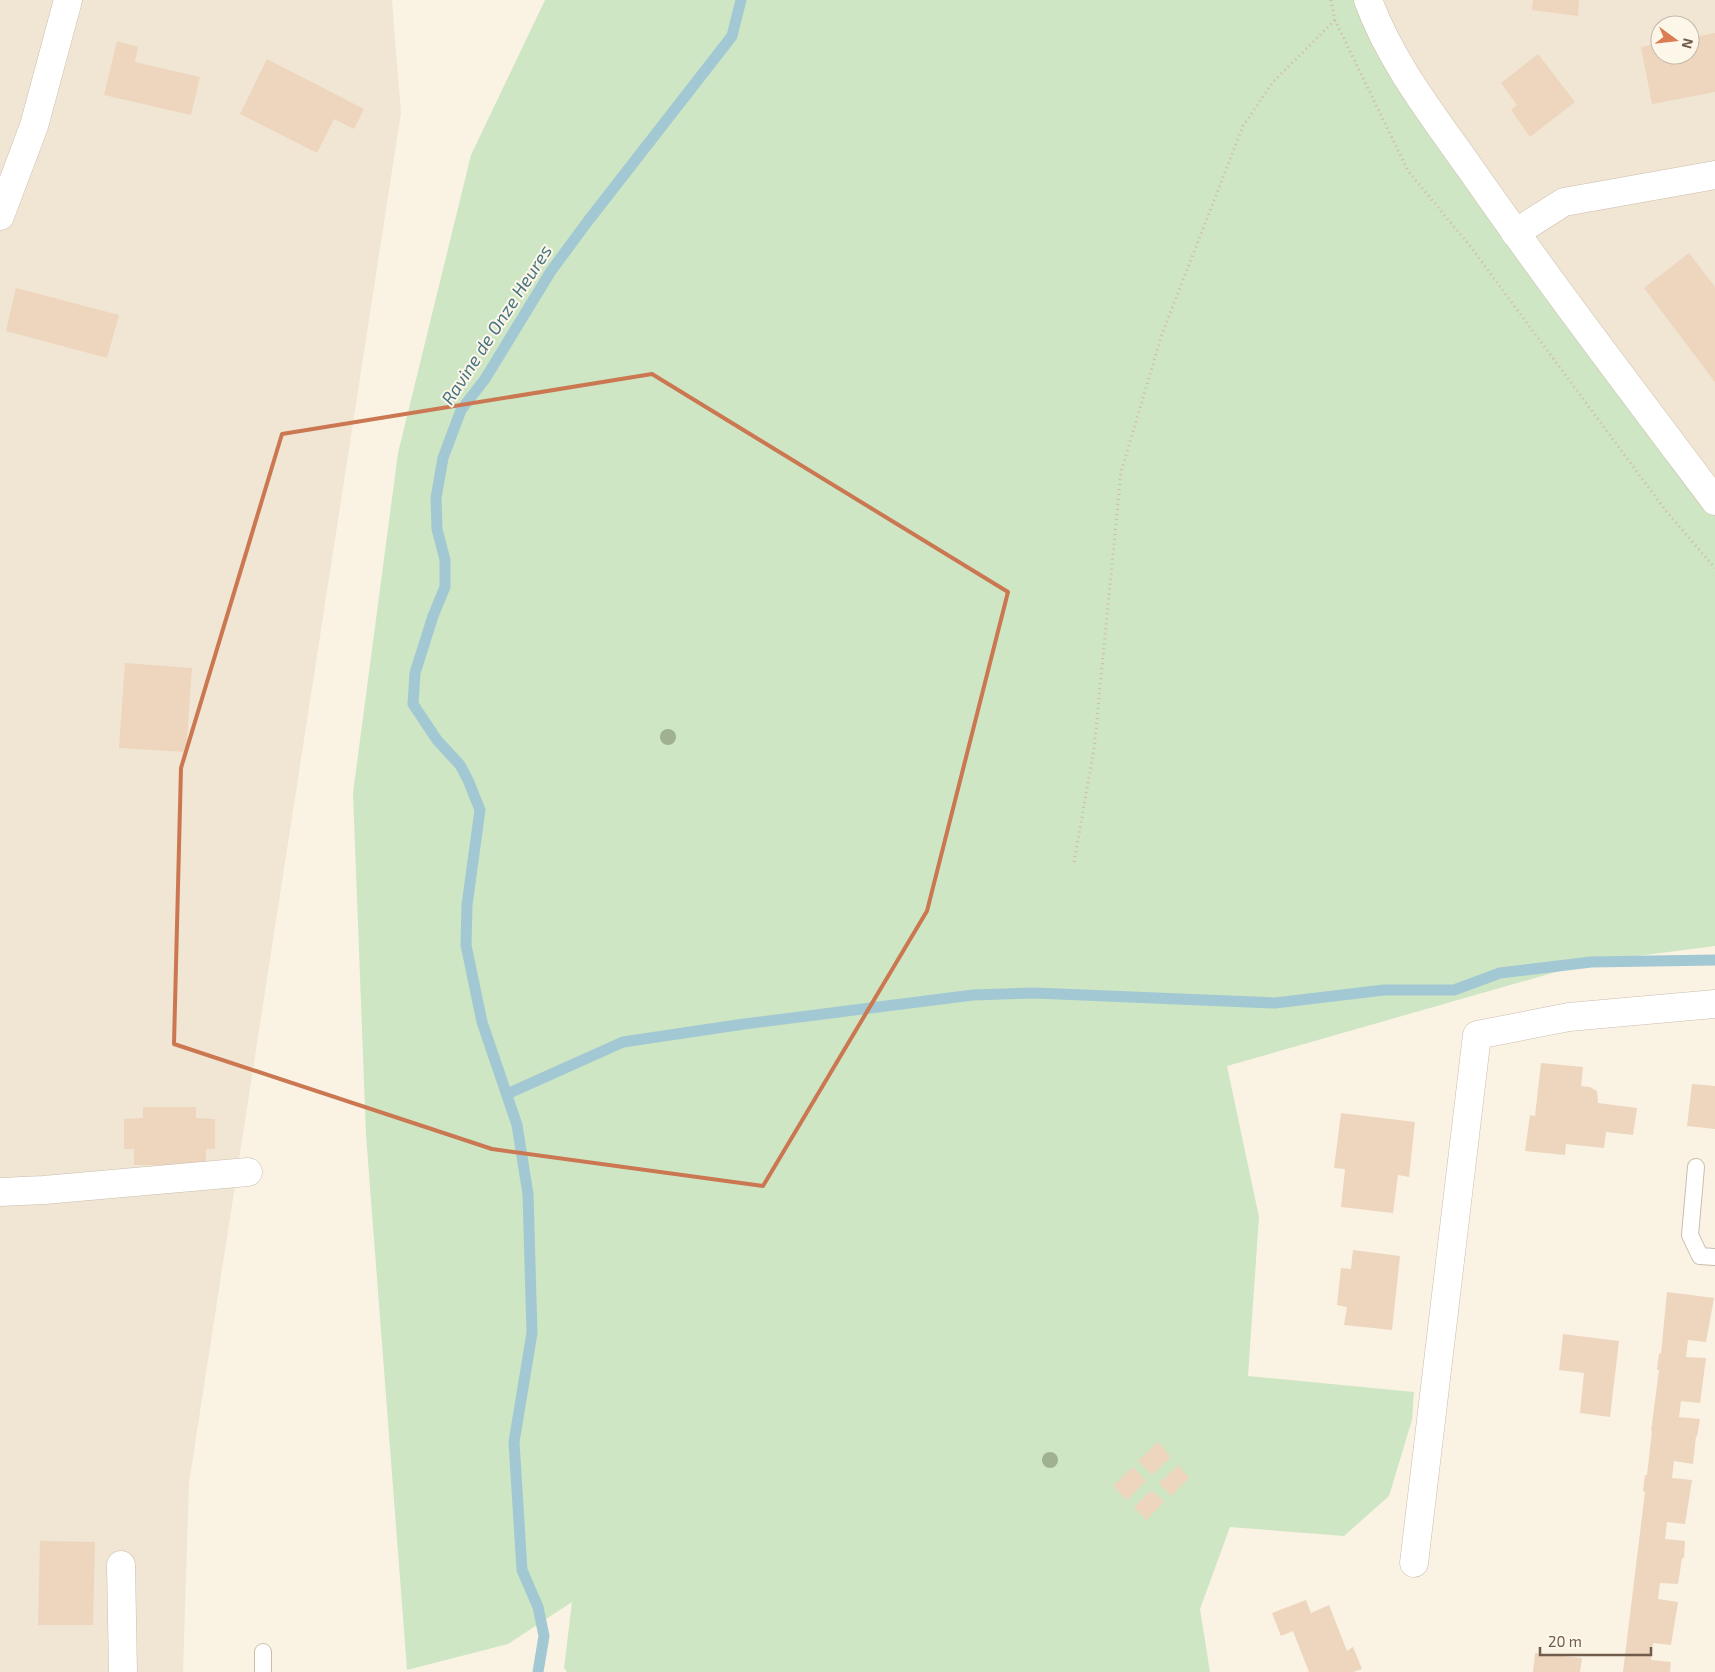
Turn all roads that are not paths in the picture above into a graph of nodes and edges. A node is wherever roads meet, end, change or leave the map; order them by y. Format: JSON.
{"nodes":[{"id":1,"x":68,"y":0,"type":"edge"},
{"id":2,"x":1368,"y":0,"type":"edge"},
{"id":3,"x":1715,"y":175,"type":"edge"},
{"id":4,"x":0,"y":216,"type":"edge"},
{"id":5,"x":1515,"y":233,"type":"junction"},
{"id":6,"x":1715,"y":501,"type":"edge"},
{"id":7,"x":1715,"y":1004,"type":"edge"},
{"id":8,"x":1696,"y":1167,"type":"dead end"},
{"id":9,"x":248,"y":1172,"type":"dead end"},
{"id":10,"x":0,"y":1192,"type":"edge"},
{"id":11,"x":1715,"y":1257,"type":"edge"},
{"id":12,"x":1414,"y":1563,"type":"dead end"},
{"id":13,"x":121,"y":1564,"type":"dead end"},
{"id":14,"x":263,"y":1652,"type":"dead end"},
{"id":15,"x":123,"y":1672,"type":"edge"},
{"id":16,"x":263,"y":1672,"type":"edge"}],
"edges":[{"from":1,"to":4,"type":"street"},
{"from":2,"to":5,"type":"street"},
{"from":3,"to":5,"type":"street"},
{"from":5,"to":6,"type":"street"},
{"from":7,"to":12,"type":"street"},
{"from":8,"to":11,"type":"lane"},
{"from":9,"to":10,"type":"street"},
{"from":13,"to":15,"type":"street"},
{"from":14,"to":16,"type":"lane"}]}
